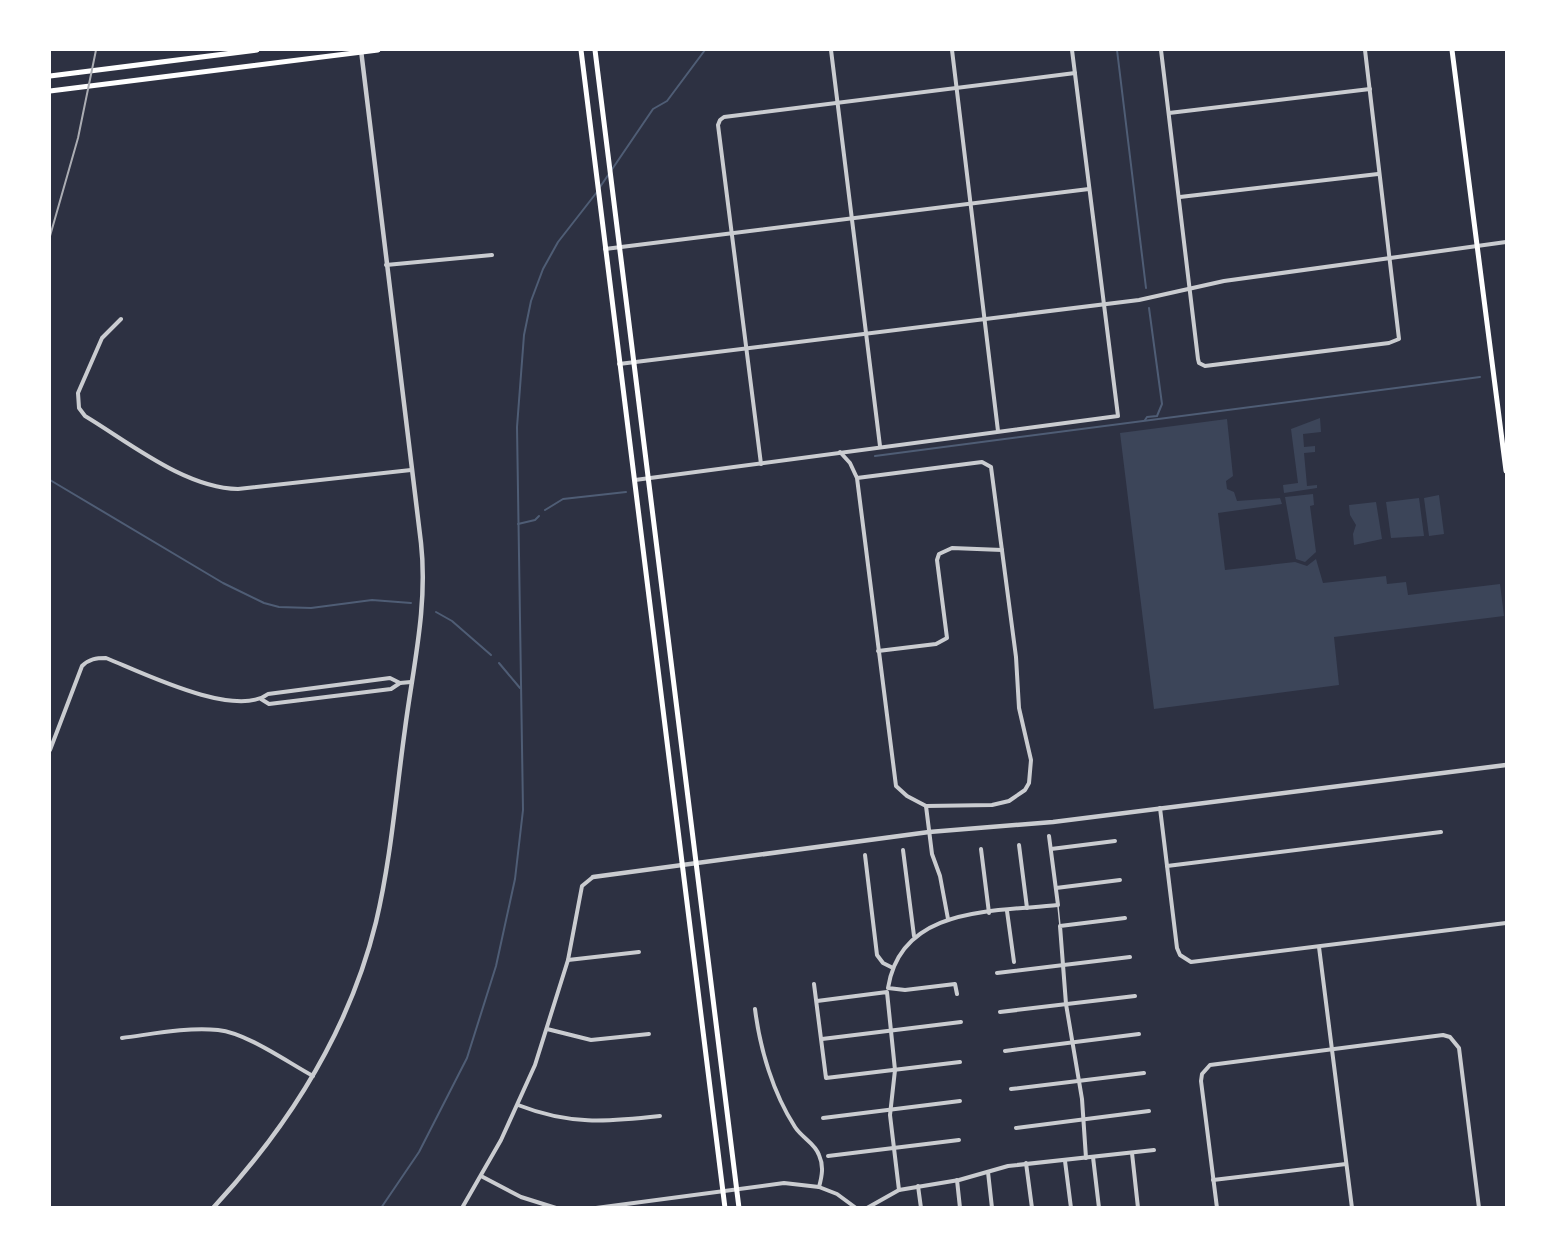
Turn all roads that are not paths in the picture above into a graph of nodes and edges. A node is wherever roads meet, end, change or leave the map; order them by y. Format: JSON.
{"nodes":[{"id":1,"x":257,"y":50,"type":"edge"},
{"id":2,"x":378,"y":50,"type":"edge"},
{"id":3,"x":581,"y":50,"type":"edge"},
{"id":4,"x":595,"y":50,"type":"edge"},
{"id":5,"x":831,"y":50,"type":"edge"},
{"id":6,"x":952,"y":50,"type":"edge"},
{"id":7,"x":1072,"y":50,"type":"edge"},
{"id":8,"x":1161,"y":50,"type":"edge"},
{"id":9,"x":1365,"y":50,"type":"edge"},
{"id":10,"x":1452,"y":50,"type":"edge"},
{"id":11,"x":361,"y":51,"type":"edge"},
{"id":12,"x":1075,"y":73,"type":"junction"},
{"id":13,"x":50,"y":76,"type":"edge"},
{"id":14,"x":957,"y":88,"type":"junction"},
{"id":15,"x":1370,"y":89,"type":"junction"},
{"id":16,"x":50,"y":91,"type":"edge"},
{"id":17,"x":838,"y":104,"type":"junction"},
{"id":18,"x":1169,"y":114,"type":"junction"},
{"id":19,"x":1378,"y":174,"type":"junction"},
{"id":20,"x":1089,"y":189,"type":"junction"},
{"id":21,"x":1180,"y":197,"type":"junction"},
{"id":22,"x":970,"y":204,"type":"junction"},
{"id":23,"x":853,"y":218,"type":"junction"},
{"id":24,"x":732,"y":233,"type":"junction"},
{"id":25,"x":1506,"y":242,"type":"edge"},
{"id":26,"x":620,"y":247,"type":"junction"},
{"id":27,"x":1479,"y":248,"type":"junction"},
{"id":28,"x":605,"y":249,"type":"junction"},
{"id":29,"x":492,"y":255,"type":"dead end"},
{"id":30,"x":1389,"y":259,"type":"junction"},
{"id":31,"x":386,"y":265,"type":"junction"},
{"id":32,"x":1190,"y":289,"type":"junction"},
{"id":33,"x":1103,"y":305,"type":"junction"},
{"id":34,"x":121,"y":319,"type":"dead end"},
{"id":35,"x":984,"y":319,"type":"junction"},
{"id":36,"x":868,"y":334,"type":"junction"},
{"id":37,"x":747,"y":348,"type":"junction"},
{"id":38,"x":635,"y":363,"type":"junction"},
{"id":39,"x":620,"y":364,"type":"junction"},
{"id":40,"x":998,"y":431,"type":"junction"},
{"id":41,"x":880,"y":446,"type":"junction"},
{"id":42,"x":840,"y":452,"type":"junction"},
{"id":43,"x":761,"y":464,"type":"junction"},
{"id":44,"x":411,"y":471,"type":"junction"},
{"id":45,"x":1506,"y":471,"type":"edge"},
{"id":46,"x":649,"y":478,"type":"junction"},
{"id":47,"x":856,"y":478,"type":"junction"},
{"id":48,"x":635,"y":480,"type":"junction"},
{"id":49,"x":1002,"y":550,"type":"junction"},
{"id":50,"x":879,"y":651,"type":"junction"},
{"id":51,"x":411,"y":682,"type":"junction"},
{"id":52,"x":400,"y":683,"type":"junction"},
{"id":53,"x":314,"y":687,"type":"junction"},
{"id":54,"x":315,"y":698,"type":"junction"},
{"id":55,"x":261,"y":699,"type":"junction"},
{"id":56,"x":50,"y":750,"type":"edge"},
{"id":57,"x":1506,"y":765,"type":"edge"},
{"id":58,"x":926,"y":806,"type":"junction"},
{"id":59,"x":1160,"y":808,"type":"junction"},
{"id":60,"x":929,"y":831,"type":"junction"},
{"id":61,"x":1441,"y":832,"type":"dead end"},
{"id":62,"x":1049,"y":836,"type":"dead end"},
{"id":63,"x":1115,"y":841,"type":"dead end"},
{"id":64,"x":1019,"y":844,"type":"dead end"},
{"id":65,"x":981,"y":849,"type":"dead end"},
{"id":66,"x":1051,"y":849,"type":"junction"},
{"id":67,"x":903,"y":850,"type":"dead end"},
{"id":68,"x":865,"y":855,"type":"dead end"},
{"id":69,"x":696,"y":863,"type":"junction"},
{"id":70,"x":681,"y":866,"type":"junction"},
{"id":71,"x":1167,"y":866,"type":"junction"},
{"id":72,"x":594,"y":877,"type":"joint"},
{"id":73,"x":1120,"y":880,"type":"dead end"},
{"id":74,"x":1056,"y":888,"type":"junction"},
{"id":75,"x":1058,"y":904,"type":"junction"},
{"id":76,"x":1027,"y":908,"type":"junction"},
{"id":77,"x":1007,"y":911,"type":"junction"},
{"id":78,"x":988,"y":913,"type":"junction"},
{"id":79,"x":1125,"y":918,"type":"dead end"},
{"id":80,"x":948,"y":919,"type":"junction"},
{"id":81,"x":1506,"y":923,"type":"edge"},
{"id":82,"x":1060,"y":926,"type":"junction"},
{"id":83,"x":914,"y":937,"type":"junction"},
{"id":84,"x":1319,"y":947,"type":"junction"},
{"id":85,"x":639,"y":952,"type":"dead end"},
{"id":86,"x":1130,"y":957,"type":"dead end"},
{"id":87,"x":567,"y":960,"type":"junction"},
{"id":88,"x":1014,"y":962,"type":"dead end"},
{"id":89,"x":1064,"y":965,"type":"junction"},
{"id":90,"x":893,"y":968,"type":"junction"},
{"id":91,"x":997,"y":973,"type":"dead end"},
{"id":92,"x":814,"y":984,"type":"dead end"},
{"id":93,"x":887,"y":990,"type":"junction"},
{"id":94,"x":957,"y":994,"type":"dead end"},
{"id":95,"x":1135,"y":996,"type":"dead end"},
{"id":96,"x":817,"y":1001,"type":"junction"},
{"id":97,"x":1066,"y":1004,"type":"junction"},
{"id":98,"x":755,"y":1009,"type":"dead end"},
{"id":99,"x":1000,"y":1012,"type":"dead end"},
{"id":100,"x":961,"y":1023,"type":"dead end"},
{"id":101,"x":547,"y":1029,"type":"junction"},
{"id":102,"x":891,"y":1031,"type":"junction"},
{"id":103,"x":649,"y":1034,"type":"dead end"},
{"id":104,"x":1139,"y":1034,"type":"dead end"},
{"id":105,"x":122,"y":1038,"type":"dead end"},
{"id":106,"x":821,"y":1040,"type":"junction"},
{"id":107,"x":1070,"y":1042,"type":"junction"},
{"id":108,"x":1332,"y":1048,"type":"junction"},
{"id":109,"x":1005,"y":1051,"type":"dead end"},
{"id":110,"x":960,"y":1062,"type":"dead end"},
{"id":111,"x":895,"y":1070,"type":"junction"},
{"id":112,"x":1144,"y":1072,"type":"dead end"},
{"id":113,"x":313,"y":1077,"type":"junction"},
{"id":114,"x":1078,"y":1081,"type":"junction"},
{"id":115,"x":1011,"y":1089,"type":"dead end"},
{"id":116,"x":960,"y":1101,"type":"dead end"},
{"id":117,"x":518,"y":1105,"type":"junction"},
{"id":118,"x":890,"y":1110,"type":"junction"},
{"id":119,"x":1149,"y":1111,"type":"dead end"},
{"id":120,"x":660,"y":1116,"type":"dead end"},
{"id":121,"x":823,"y":1118,"type":"dead end"},
{"id":122,"x":1084,"y":1119,"type":"junction"},
{"id":123,"x":1016,"y":1128,"type":"dead end"},
{"id":124,"x":959,"y":1140,"type":"dead end"},
{"id":125,"x":894,"y":1148,"type":"junction"},
{"id":126,"x":1154,"y":1150,"type":"dead end"},
{"id":127,"x":1132,"y":1153,"type":"junction"},
{"id":128,"x":828,"y":1156,"type":"dead end"},
{"id":129,"x":1093,"y":1157,"type":"junction"},
{"id":130,"x":1086,"y":1158,"type":"junction"},
{"id":131,"x":1065,"y":1161,"type":"junction"},
{"id":132,"x":1026,"y":1163,"type":"junction"},
{"id":133,"x":1346,"y":1164,"type":"junction"},
{"id":134,"x":988,"y":1172,"type":"junction"},
{"id":135,"x":481,"y":1176,"type":"junction"},
{"id":136,"x":957,"y":1180,"type":"junction"},
{"id":137,"x":1213,"y":1180,"type":"junction"},
{"id":138,"x":918,"y":1186,"type":"junction"},
{"id":139,"x":819,"y":1187,"type":"junction"},
{"id":140,"x":737,"y":1188,"type":"junction"},
{"id":141,"x":723,"y":1190,"type":"junction"},
{"id":142,"x":899,"y":1190,"type":"junction"},
{"id":143,"x":213,"y":1208,"type":"edge"},
{"id":144,"x":462,"y":1208,"type":"edge"},
{"id":145,"x":556,"y":1208,"type":"edge"},
{"id":146,"x":596,"y":1208,"type":"edge"},
{"id":147,"x":725,"y":1208,"type":"edge"},
{"id":148,"x":739,"y":1208,"type":"edge"},
{"id":149,"x":856,"y":1208,"type":"edge"},
{"id":150,"x":867,"y":1208,"type":"edge"},
{"id":151,"x":921,"y":1208,"type":"edge"},
{"id":152,"x":960,"y":1208,"type":"edge"},
{"id":153,"x":992,"y":1208,"type":"edge"},
{"id":154,"x":1032,"y":1208,"type":"edge"},
{"id":155,"x":1071,"y":1208,"type":"edge"},
{"id":156,"x":1099,"y":1208,"type":"edge"},
{"id":157,"x":1138,"y":1208,"type":"edge"},
{"id":158,"x":1216,"y":1208,"type":"edge"},
{"id":159,"x":1352,"y":1208,"type":"edge"},
{"id":160,"x":1479,"y":1208,"type":"edge"}],
"edges":[{"from":1,"to":13,"type":"main road"},
{"from":2,"to":11,"type":"main road"},
{"from":3,"to":28,"type":"main road"},
{"from":4,"to":26,"type":"main road"},
{"from":5,"to":17,"type":"street"},
{"from":6,"to":14,"type":"street"},
{"from":7,"to":12,"type":"street"},
{"from":8,"to":18,"type":"street"},
{"from":9,"to":15,"type":"street"},
{"from":10,"to":27,"type":"main road"},
{"from":11,"to":16,"type":"main road"},
{"from":11,"to":31,"type":"street"},
{"from":12,"to":14,"type":"street"},
{"from":12,"to":20,"type":"street"},
{"from":14,"to":17,"type":"street"},
{"from":14,"to":22,"type":"street"},
{"from":15,"to":18,"type":"street"},
{"from":15,"to":19,"type":"street"},
{"from":17,"to":23,"type":"street"},
{"from":17,"to":24,"type":"street"},
{"from":18,"to":21,"type":"street"},
{"from":19,"to":21,"type":"street"},
{"from":19,"to":30,"type":"street"},
{"from":20,"to":22,"type":"street"},
{"from":20,"to":33,"type":"street"},
{"from":21,"to":32,"type":"street"},
{"from":22,"to":23,"type":"street"},
{"from":22,"to":35,"type":"street"},
{"from":23,"to":24,"type":"street"},
{"from":23,"to":36,"type":"street"},
{"from":24,"to":26,"type":"street"},
{"from":24,"to":37,"type":"street"},
{"from":25,"to":27,"type":"street"},
{"from":26,"to":28,"type":"street"},
{"from":26,"to":38,"type":"main road"},
{"from":27,"to":30,"type":"street"},
{"from":27,"to":45,"type":"main road"},
{"from":28,"to":39,"type":"main road"},
{"from":29,"to":31,"type":"street"},
{"from":30,"to":32,"type":"street"},
{"from":30,"to":32,"type":"street"},
{"from":31,"to":44,"type":"street"},
{"from":32,"to":33,"type":"street"},
{"from":33,"to":35,"type":"street"},
{"from":33,"to":40,"type":"street"},
{"from":34,"to":44,"type":"street"},
{"from":35,"to":36,"type":"street"},
{"from":35,"to":40,"type":"street"},
{"from":36,"to":37,"type":"street"},
{"from":36,"to":41,"type":"street"},
{"from":37,"to":38,"type":"street"},
{"from":37,"to":43,"type":"street"},
{"from":38,"to":39,"type":"street"},
{"from":38,"to":46,"type":"main road"},
{"from":39,"to":48,"type":"main road"},
{"from":40,"to":41,"type":"street"},
{"from":41,"to":42,"type":"street"},
{"from":42,"to":43,"type":"street"},
{"from":42,"to":47,"type":"street"},
{"from":43,"to":46,"type":"street"},
{"from":44,"to":51,"type":"street"},
{"from":46,"to":48,"type":"street"},
{"from":46,"to":69,"type":"main road"},
{"from":47,"to":49,"type":"street"},
{"from":47,"to":50,"type":"street"},
{"from":48,"to":70,"type":"main road"},
{"from":49,"to":50,"type":"street"},
{"from":49,"to":58,"type":"street"},
{"from":50,"to":58,"type":"street"},
{"from":51,"to":52,"type":"street"},
{"from":51,"to":113,"type":"street"},
{"from":52,"to":53,"type":"street"},
{"from":52,"to":54,"type":"street"},
{"from":53,"to":54,"type":"street"},
{"from":53,"to":55,"type":"street"},
{"from":54,"to":55,"type":"street"},
{"from":55,"to":56,"type":"street"},
{"from":57,"to":59,"type":"street"},
{"from":58,"to":60,"type":"street"},
{"from":59,"to":60,"type":"street"},
{"from":59,"to":71,"type":"street"},
{"from":60,"to":69,"type":"street"},
{"from":60,"to":80,"type":"street"},
{"from":61,"to":71,"type":"street"},
{"from":62,"to":66,"type":"street"},
{"from":63,"to":66,"type":"street"},
{"from":64,"to":76,"type":"street"},
{"from":65,"to":78,"type":"street"},
{"from":66,"to":74,"type":"street"},
{"from":67,"to":83,"type":"street"},
{"from":68,"to":90,"type":"street"},
{"from":69,"to":70,"type":"street"},
{"from":69,"to":140,"type":"main road"},
{"from":70,"to":72,"type":"street"},
{"from":70,"to":141,"type":"main road"},
{"from":71,"to":84,"type":"street"},
{"from":72,"to":87,"type":"street"},
{"from":73,"to":74,"type":"street"},
{"from":74,"to":75,"type":"street"},
{"from":75,"to":76,"type":"street"},
{"from":75,"to":82,"type":"lane"},
{"from":76,"to":77,"type":"street"},
{"from":77,"to":78,"type":"street"},
{"from":77,"to":88,"type":"street"},
{"from":78,"to":80,"type":"street"},
{"from":79,"to":82,"type":"street"},
{"from":80,"to":83,"type":"street"},
{"from":81,"to":84,"type":"street"},
{"from":82,"to":89,"type":"street"},
{"from":83,"to":90,"type":"street"},
{"from":84,"to":108,"type":"street"},
{"from":85,"to":87,"type":"street"},
{"from":86,"to":89,"type":"street"},
{"from":87,"to":101,"type":"street"},
{"from":89,"to":91,"type":"street"},
{"from":89,"to":97,"type":"street"},
{"from":90,"to":93,"type":"street"},
{"from":92,"to":96,"type":"street"},
{"from":93,"to":94,"type":"street"},
{"from":93,"to":96,"type":"street"},
{"from":93,"to":102,"type":"street"},
{"from":95,"to":97,"type":"street"},
{"from":96,"to":106,"type":"street"},
{"from":97,"to":99,"type":"street"},
{"from":97,"to":107,"type":"street"},
{"from":98,"to":139,"type":"street"},
{"from":100,"to":102,"type":"street"},
{"from":101,"to":103,"type":"street"},
{"from":101,"to":117,"type":"street"},
{"from":102,"to":106,"type":"street"},
{"from":102,"to":111,"type":"street"},
{"from":104,"to":107,"type":"street"},
{"from":105,"to":113,"type":"street"},
{"from":106,"to":111,"type":"street"},
{"from":107,"to":109,"type":"street"},
{"from":107,"to":114,"type":"street"},
{"from":108,"to":133,"type":"street"},
{"from":108,"to":137,"type":"street"},
{"from":108,"to":160,"type":"street"},
{"from":110,"to":111,"type":"street"},
{"from":111,"to":118,"type":"street"},
{"from":112,"to":114,"type":"street"},
{"from":113,"to":143,"type":"street"},
{"from":114,"to":115,"type":"street"},
{"from":114,"to":122,"type":"street"},
{"from":116,"to":118,"type":"street"},
{"from":117,"to":120,"type":"street"},
{"from":117,"to":135,"type":"street"},
{"from":118,"to":121,"type":"street"},
{"from":118,"to":125,"type":"street"},
{"from":119,"to":122,"type":"street"},
{"from":122,"to":123,"type":"street"},
{"from":122,"to":130,"type":"street"},
{"from":124,"to":125,"type":"street"},
{"from":125,"to":128,"type":"street"},
{"from":125,"to":142,"type":"street"},
{"from":126,"to":127,"type":"street"},
{"from":127,"to":129,"type":"street"},
{"from":127,"to":157,"type":"street"},
{"from":129,"to":130,"type":"street"},
{"from":129,"to":156,"type":"street"},
{"from":130,"to":131,"type":"street"},
{"from":131,"to":132,"type":"street"},
{"from":131,"to":155,"type":"street"},
{"from":132,"to":134,"type":"street"},
{"from":132,"to":154,"type":"street"},
{"from":133,"to":137,"type":"street"},
{"from":133,"to":159,"type":"street"},
{"from":134,"to":136,"type":"street"},
{"from":134,"to":153,"type":"street"},
{"from":135,"to":144,"type":"street"},
{"from":135,"to":145,"type":"street"},
{"from":136,"to":138,"type":"street"},
{"from":136,"to":152,"type":"street"},
{"from":137,"to":158,"type":"street"},
{"from":138,"to":142,"type":"street"},
{"from":138,"to":151,"type":"street"},
{"from":139,"to":140,"type":"street"},
{"from":139,"to":149,"type":"street"},
{"from":140,"to":141,"type":"street"},
{"from":140,"to":148,"type":"main road"},
{"from":141,"to":146,"type":"street"},
{"from":141,"to":147,"type":"main road"},
{"from":142,"to":150,"type":"street"}]}
